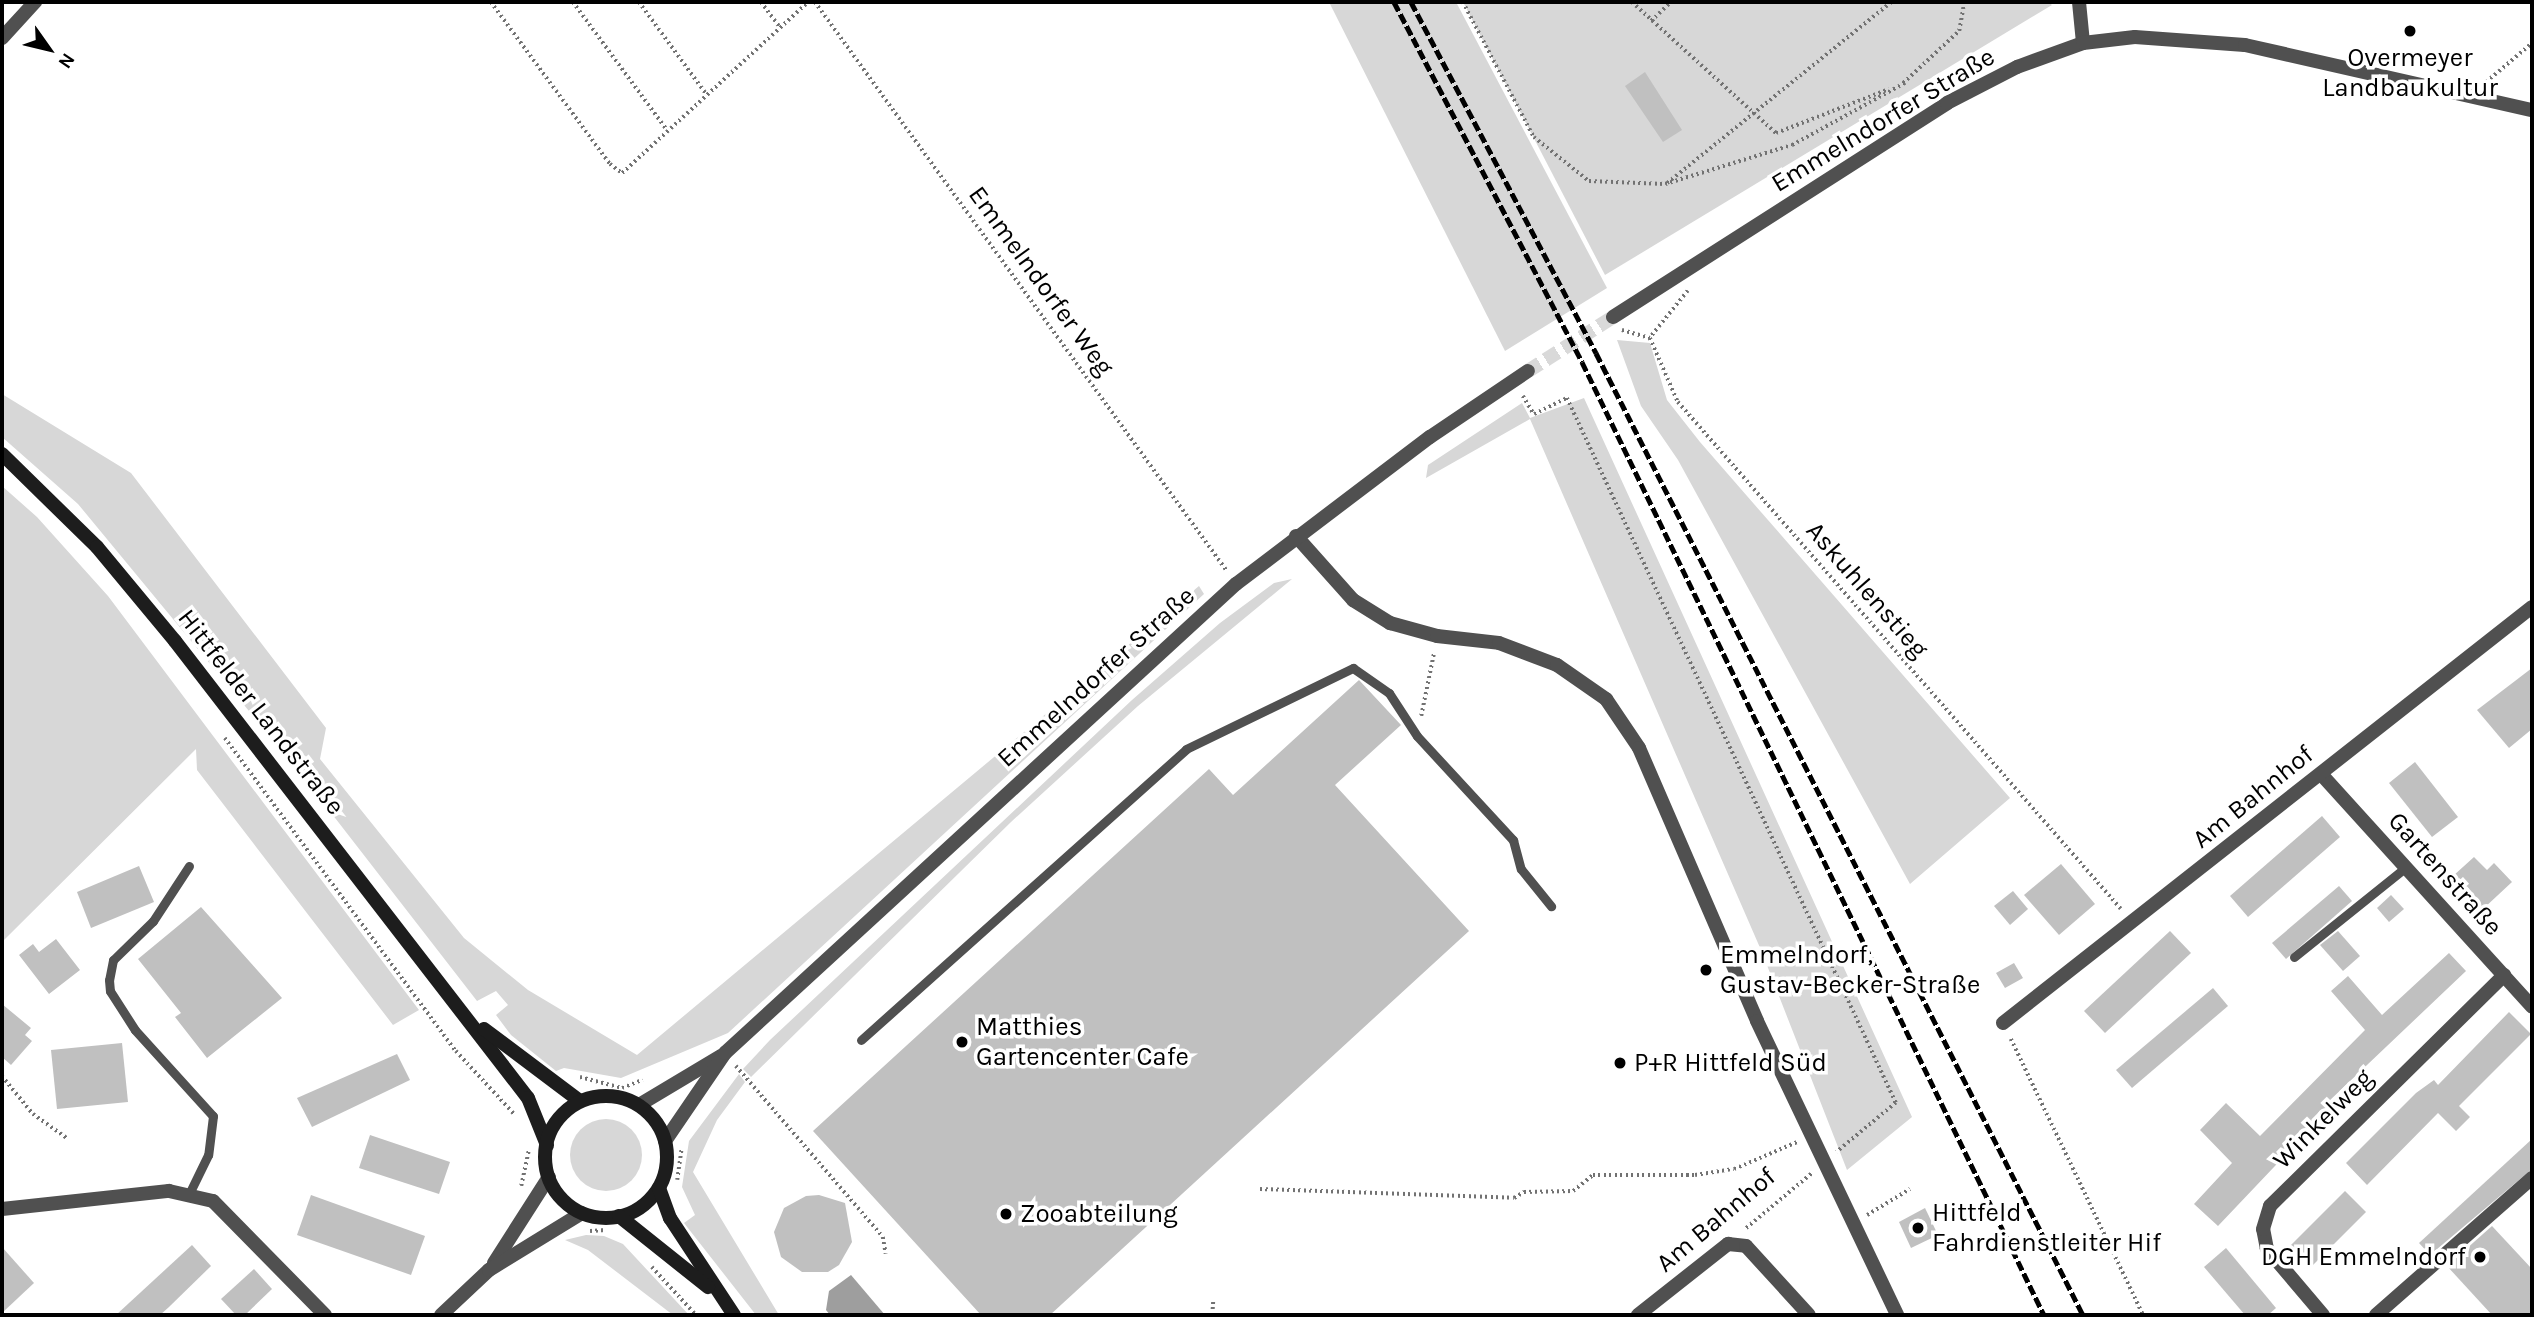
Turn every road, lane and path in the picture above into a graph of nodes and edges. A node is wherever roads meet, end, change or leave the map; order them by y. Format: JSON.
{"nodes":[{"id":1,"x":36,"y":2,"type":"edge"},
{"id":2,"x":491,"y":2,"type":"edge"},
{"id":3,"x":573,"y":2,"type":"edge"},
{"id":4,"x":639,"y":2,"type":"edge"},
{"id":5,"x":761,"y":2,"type":"edge"},
{"id":6,"x":808,"y":2,"type":"edge"},
{"id":7,"x":815,"y":2,"type":"edge"},
{"id":8,"x":1463,"y":2,"type":"edge"},
{"id":9,"x":1632,"y":2,"type":"edge"},
{"id":10,"x":1671,"y":2,"type":"edge"},
{"id":11,"x":1891,"y":2,"type":"edge"},
{"id":12,"x":1964,"y":2,"type":"edge"},
{"id":13,"x":2079,"y":2,"type":"edge"},
{"id":14,"x":1651,"y":21,"type":"junction"},
{"id":15,"x":780,"y":27,"type":"junction"},
{"id":16,"x":2,"y":38,"type":"edge"},
{"id":17,"x":2083,"y":43,"type":"junction"},
{"id":18,"x":2532,"y":43,"type":"edge"},
{"id":19,"x":1905,"y":83,"type":"junction"},
{"id":20,"x":707,"y":95,"type":"junction"},
{"id":21,"x":2476,"y":98,"type":"junction"},
{"id":22,"x":2532,"y":110,"type":"edge"},
{"id":23,"x":1754,"y":113,"type":"junction"},
{"id":24,"x":667,"y":131,"type":"junction"},
{"id":25,"x":1665,"y":184,"type":"junction"},
{"id":26,"x":1699,"y":263,"type":"junction"},
{"id":27,"x":1613,"y":317,"type":"joint"},
{"id":28,"x":1650,"y":338,"type":"junction"},
{"id":29,"x":1528,"y":371,"type":"tunnel mouth"},
{"id":30,"x":1523,"y":396,"type":"dead end"},
{"id":31,"x":2,"y":454,"type":"edge"},
{"id":32,"x":1296,"y":536,"type":"junction"},
{"id":33,"x":1236,"y":584,"type":"junction"},
{"id":34,"x":2532,"y":607,"type":"edge"},
{"id":35,"x":1437,"y":636,"type":"junction"},
{"id":36,"x":219,"y":730,"type":"dead end"},
{"id":37,"x":1417,"y":736,"type":"junction"},
{"id":38,"x":2321,"y":774,"type":"junction"},
{"id":39,"x":189,"y":866,"type":"dead end"},
{"id":40,"x":2407,"y":866,"type":"junction"},
{"id":41,"x":1551,"y":906,"type":"dead end"},
{"id":42,"x":2134,"y":924,"type":"junction"},
{"id":43,"x":2294,"y":957,"type":"dead end"},
{"id":44,"x":2504,"y":975,"type":"junction"},
{"id":45,"x":2532,"y":1007,"type":"edge"},
{"id":46,"x":466,"y":1015,"type":"junction"},
{"id":47,"x":2004,"y":1023,"type":"joint"},
{"id":48,"x":861,"y":1040,"type":"dead end"},
{"id":49,"x":725,"y":1053,"type":"junction"},
{"id":50,"x":2,"y":1076,"type":"edge"},
{"id":51,"x":548,"y":1080,"type":"junction"},
{"id":52,"x":667,"y":1086,"type":"junction"},
{"id":53,"x":528,"y":1098,"type":"junction"},
{"id":54,"x":580,"y":1101,"type":"junction"},
{"id":55,"x":639,"y":1105,"type":"junction"},
{"id":56,"x":514,"y":1114,"type":"junction"},
{"id":57,"x":521,"y":1123,"type":"dead end"},
{"id":58,"x":68,"y":1139,"type":"dead end"},
{"id":59,"x":528,"y":1140,"type":"dead end"},
{"id":60,"x":665,"y":1141,"type":"junction"},
{"id":61,"x":1796,"y":1143,"type":"dead end"},
{"id":62,"x":547,"y":1145,"type":"junction"},
{"id":63,"x":683,"y":1145,"type":"dead end"},
{"id":64,"x":1824,"y":1163,"type":"junction"},
{"id":65,"x":549,"y":1177,"type":"junction"},
{"id":66,"x":2532,"y":1178,"type":"edge"},
{"id":67,"x":677,"y":1187,"type":"dead end"},
{"id":68,"x":659,"y":1188,"type":"junction"},
{"id":69,"x":1260,"y":1189,"type":"dead end"},
{"id":70,"x":1910,"y":1189,"type":"dead end"},
{"id":71,"x":189,"y":1194,"type":"junction"},
{"id":72,"x":531,"y":1208,"type":"junction"},
{"id":73,"x":2,"y":1209,"type":"edge"},
{"id":74,"x":582,"y":1213,"type":"junction"},
{"id":75,"x":619,"y":1216,"type":"junction"},
{"id":76,"x":1853,"y":1223,"type":"junction"},
{"id":77,"x":580,"y":1231,"type":"dead end"},
{"id":78,"x":612,"y":1232,"type":"dead end"},
{"id":79,"x":1728,"y":1244,"type":"junction"},
{"id":80,"x":886,"y":1254,"type":"dead end"},
{"id":81,"x":650,"y":1265,"type":"dead end"},
{"id":82,"x":489,"y":1270,"type":"junction"},
{"id":83,"x":717,"y":1295,"type":"junction"},
{"id":84,"x":1213,"y":1300,"type":"dead end"},
{"id":85,"x":325,"y":1315,"type":"edge"},
{"id":86,"x":441,"y":1315,"type":"edge"},
{"id":87,"x":695,"y":1315,"type":"edge"},
{"id":88,"x":734,"y":1315,"type":"edge"},
{"id":89,"x":1212,"y":1315,"type":"edge"},
{"id":90,"x":1638,"y":1315,"type":"edge"},
{"id":91,"x":1810,"y":1315,"type":"edge"},
{"id":92,"x":1898,"y":1315,"type":"edge"},
{"id":93,"x":2143,"y":1315,"type":"edge"},
{"id":94,"x":2323,"y":1315,"type":"edge"},
{"id":95,"x":2376,"y":1315,"type":"edge"}],
"edges":[{"from":1,"to":16,"type":"street"},
{"from":2,"to":24,"type":"path"},
{"from":3,"to":24,"type":"path"},
{"from":4,"to":20,"type":"path"},
{"from":5,"to":15,"type":"path"},
{"from":6,"to":15,"type":"path"},
{"from":7,"to":33,"type":"path","name":"Emmelndorfer Weg"},
{"from":8,"to":25,"type":"path"},
{"from":9,"to":14,"type":"path"},
{"from":10,"to":14,"type":"path"},
{"from":11,"to":23,"type":"path"},
{"from":12,"to":19,"type":"path"},
{"from":13,"to":17,"type":"street"},
{"from":14,"to":23,"type":"path"},
{"from":15,"to":20,"type":"path"},
{"from":17,"to":21,"type":"street","name":"Emmelndorfer Straße"},
{"from":17,"to":26,"type":"street","name":"Emmelndorfer Straße"},
{"from":18,"to":21,"type":"path"},
{"from":19,"to":23,"type":"path"},
{"from":19,"to":25,"type":"path"},
{"from":20,"to":24,"type":"path"},
{"from":21,"to":22,"type":"street","name":"Emmelndorfer Straße"},
{"from":23,"to":25,"type":"path"},
{"from":26,"to":27,"type":"street","name":"Emmelndorfer Straße"},
{"from":26,"to":28,"type":"path"},
{"from":27,"to":28,"type":"path"},
{"from":28,"to":42,"type":"path","name":"Askuhlenstieg"},
{"from":29,"to":32,"type":"street","name":"Emmelndorfer Straße"},
{"from":30,"to":64,"type":"path","name":"Am Bahnhof"},
{"from":31,"to":46,"type":"main road","name":"Hittfelder Landstraße"},
{"from":32,"to":33,"type":"street","name":"Emmelndorfer Straße"},
{"from":32,"to":35,"type":"street"},
{"from":33,"to":49,"type":"street","name":"Emmelndorfer Straße"},
{"from":34,"to":38,"type":"street","name":"Am Bahnhof"},
{"from":35,"to":37,"type":"path"},
{"from":35,"to":64,"type":"street"},
{"from":36,"to":56,"type":"path"},
{"from":37,"to":41,"type":"lane"},
{"from":37,"to":48,"type":"lane"},
{"from":38,"to":40,"type":"street","name":"Gartenstraße"},
{"from":38,"to":42,"type":"street","name":"Am Bahnhof"},
{"from":39,"to":71,"type":"lane"},
{"from":40,"to":43,"type":"lane"},
{"from":40,"to":44,"type":"street","name":"Gartenstraße"},
{"from":42,"to":47,"type":"street","name":"Am Bahnhof"},
{"from":44,"to":45,"type":"street","name":"Gartenstraße"},
{"from":44,"to":94,"type":"street","name":"Winkelweg"},
{"from":46,"to":51,"type":"main road","name":"Hittfelder Landstraße"},
{"from":46,"to":53,"type":"main road","name":"Hittfelder Landstraße"},
{"from":47,"to":93,"type":"path"},
{"from":49,"to":52,"type":"street","name":"Emmelndorfer Straße"},
{"from":49,"to":60,"type":"street","name":"Emmelndorfer Straße"},
{"from":49,"to":80,"type":"path"},
{"from":50,"to":58,"type":"path"},
{"from":51,"to":52,"type":"path"},
{"from":51,"to":54,"type":"main road","name":"Hittfelder Landstraße"},
{"from":52,"to":55,"type":"street","name":"Emmelndorfer Straße"},
{"from":53,"to":56,"type":"path"},
{"from":53,"to":62,"type":"main road","name":"Hittfelder Landstraße"},
{"from":54,"to":55,"type":"main road"},
{"from":54,"to":62,"type":"main road"},
{"from":55,"to":60,"type":"main road"},
{"from":56,"to":57,"type":"path"},
{"from":59,"to":72,"type":"path"},
{"from":60,"to":68,"type":"main road"},
{"from":61,"to":69,"type":"path"},
{"from":62,"to":65,"type":"main road","name":"Hittfelder Landstraße"},
{"from":63,"to":67,"type":"path"},
{"from":64,"to":76,"type":"street"},
{"from":64,"to":79,"type":"path","name":"Am Bahnhof"},
{"from":65,"to":72,"type":"street"},
{"from":65,"to":74,"type":"main road"},
{"from":66,"to":95,"type":"street"},
{"from":68,"to":75,"type":"main road"},
{"from":68,"to":83,"type":"main road"},
{"from":70,"to":76,"type":"path"},
{"from":71,"to":73,"type":"street"},
{"from":71,"to":85,"type":"street"},
{"from":72,"to":82,"type":"street"},
{"from":74,"to":75,"type":"main road"},
{"from":74,"to":82,"type":"street"},
{"from":75,"to":83,"type":"main road"},
{"from":76,"to":92,"type":"street"},
{"from":77,"to":78,"type":"path"},
{"from":79,"to":90,"type":"street","name":"Am Bahnhof"},
{"from":79,"to":91,"type":"street"},
{"from":81,"to":87,"type":"path"},
{"from":82,"to":86,"type":"street"},
{"from":83,"to":88,"type":"main road"},
{"from":84,"to":89,"type":"path"}]}
